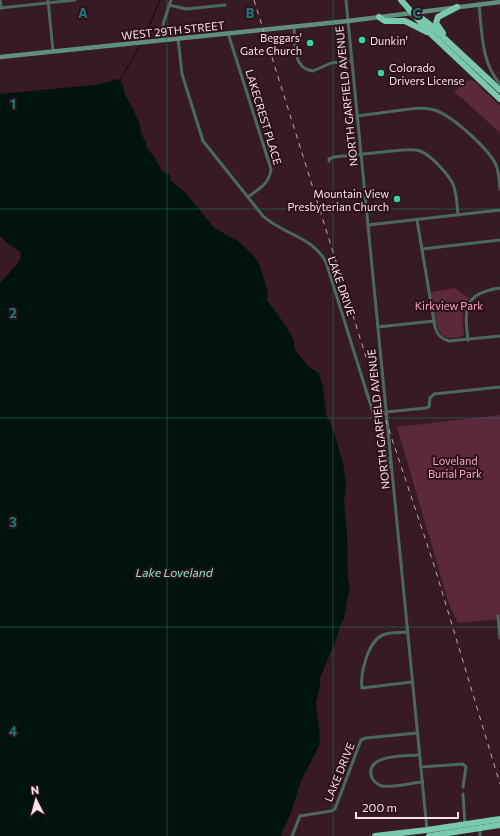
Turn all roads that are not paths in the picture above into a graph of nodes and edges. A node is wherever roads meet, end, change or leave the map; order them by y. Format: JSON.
{"nodes":[{"id":1,"x":0,"y":0,"type":"edge"},
{"id":2,"x":75,"y":0,"type":"edge"},
{"id":3,"x":171,"y":0,"type":"edge"},
{"id":4,"x":346,"y":0,"type":"edge"},
{"id":5,"x":401,"y":0,"type":"edge"},
{"id":6,"x":48,"y":2,"type":"edge"},
{"id":7,"x":500,"y":2,"type":"edge"},
{"id":8,"x":479,"y":4,"type":"junction"},
{"id":9,"x":169,"y":5,"type":"junction"},
{"id":10,"x":225,"y":5,"type":"dead end"},
{"id":11,"x":457,"y":7,"type":"junction"},
{"id":12,"x":1,"y":8,"type":"edge"},
{"id":13,"x":413,"y":13,"type":"junction"},
{"id":14,"x":379,"y":17,"type":"junction"},
{"id":15,"x":348,"y":21,"type":"junction"},
{"id":16,"x":294,"y":26,"type":"junction"},
{"id":17,"x":228,"y":33,"type":"junction"},
{"id":18,"x":430,"y":33,"type":"junction"},
{"id":19,"x":178,"y":38,"type":"junction"},
{"id":20,"x":163,"y":40,"type":"junction"},
{"id":21,"x":455,"y":48,"type":"junction"},
{"id":22,"x":53,"y":51,"type":"junction"},
{"id":23,"x":0,"y":57,"type":"edge"},
{"id":24,"x":352,"y":60,"type":"junction"},
{"id":25,"x":500,"y":84,"type":"edge"},
{"id":26,"x":500,"y":90,"type":"edge"},
{"id":27,"x":500,"y":99,"type":"edge"},
{"id":28,"x":357,"y":116,"type":"junction"},
{"id":29,"x":361,"y":155,"type":"junction"},
{"id":30,"x":328,"y":161,"type":"dead end"},
{"id":31,"x":500,"y":189,"type":"edge"},
{"id":32,"x":248,"y":197,"type":"junction"},
{"id":33,"x":500,"y":210,"type":"edge"},
{"id":34,"x":458,"y":215,"type":"junction"},
{"id":35,"x":417,"y":220,"type":"junction"},
{"id":36,"x":368,"y":225,"type":"junction"},
{"id":37,"x":500,"y":240,"type":"edge"},
{"id":38,"x":422,"y":249,"type":"junction"},
{"id":39,"x":500,"y":288,"type":"edge"},
{"id":40,"x":434,"y":321,"type":"junction"},
{"id":41,"x":378,"y":327,"type":"junction"},
{"id":42,"x":500,"y":336,"type":"edge"},
{"id":43,"x":468,"y":340,"type":"junction"},
{"id":44,"x":500,"y":387,"type":"edge"},
{"id":45,"x":386,"y":412,"type":"junction"},
{"id":46,"x":392,"y":470,"type":"junction"},
{"id":47,"x":498,"y":616,"type":"dead end"},
{"id":48,"x":407,"y":632,"type":"junction"},
{"id":49,"x":500,"y":638,"type":"edge"},
{"id":50,"x":412,"y":682,"type":"junction"},
{"id":51,"x":417,"y":732,"type":"junction"},
{"id":52,"x":419,"y":755,"type":"junction"},
{"id":53,"x":420,"y":767,"type":"junction"},
{"id":54,"x":422,"y":782,"type":"junction"},
{"id":55,"x":463,"y":787,"type":"dead end"},
{"id":56,"x":463,"y":794,"type":"dead end"},
{"id":57,"x":499,"y":822,"type":"edge"},
{"id":58,"x":465,"y":824,"type":"junction"},
{"id":59,"x":479,"y":825,"type":"junction"},
{"id":60,"x":428,"y":834,"type":"edge"},
{"id":61,"x":292,"y":836,"type":"edge"},
{"id":62,"x":375,"y":836,"type":"edge"},
{"id":63,"x":480,"y":836,"type":"edge"}],
"edges":[{"from":1,"to":12,"type":"street"},
{"from":2,"to":6,"type":"street"},
{"from":3,"to":9,"type":"street"},
{"from":4,"to":15,"type":"street","name":"NORTH GARFIELD AVENUE"},
{"from":5,"to":13,"type":"highway"},
{"from":6,"to":12,"type":"street"},
{"from":6,"to":22,"type":"street"},
{"from":7,"to":8,"type":"main road","name":"WEST 29TH STREET"},
{"from":8,"to":11,"type":"main road","name":"WEST 29TH STREET"},
{"from":8,"to":25,"type":"street"},
{"from":9,"to":10,"type":"street"},
{"from":9,"to":20,"type":"street"},
{"from":11,"to":13,"type":"main road","name":"WEST 29TH STREET"},
{"from":11,"to":21,"type":"highway"},
{"from":13,"to":14,"type":"main road","name":"WEST 29TH STREET"},
{"from":13,"to":18,"type":"highway"},
{"from":13,"to":21,"type":"highway"},
{"from":14,"to":15,"type":"main road","name":"WEST 29TH STREET"},
{"from":14,"to":18,"type":"highway"},
{"from":15,"to":16,"type":"main road","name":"WEST 29TH STREET"},
{"from":15,"to":24,"type":"street","name":"NORTH GARFIELD AVENUE"},
{"from":16,"to":17,"type":"main road","name":"WEST 29TH STREET"},
{"from":16,"to":24,"type":"street"},
{"from":17,"to":19,"type":"main road","name":"WEST 29TH STREET"},
{"from":17,"to":32,"type":"street","name":"LAKECREST PLACE"},
{"from":18,"to":27,"type":"highway"},
{"from":19,"to":20,"type":"main road","name":"WEST 29TH STREET"},
{"from":19,"to":32,"type":"street","name":"LAKE DRIVE"},
{"from":20,"to":22,"type":"main road","name":"WEST 29TH STREET"},
{"from":21,"to":26,"type":"highway"},
{"from":22,"to":23,"type":"main road","name":"WEST 29TH STREET"},
{"from":24,"to":28,"type":"street","name":"NORTH GARFIELD AVENUE"},
{"from":28,"to":29,"type":"street","name":"NORTH GARFIELD AVENUE"},
{"from":28,"to":31,"type":"street"},
{"from":29,"to":30,"type":"street"},
{"from":29,"to":34,"type":"street"},
{"from":29,"to":36,"type":"street","name":"NORTH GARFIELD AVENUE"},
{"from":32,"to":46,"type":"street","name":"LAKE DRIVE"},
{"from":33,"to":34,"type":"street"},
{"from":34,"to":35,"type":"street"},
{"from":35,"to":36,"type":"street"},
{"from":35,"to":38,"type":"street"},
{"from":36,"to":41,"type":"street","name":"NORTH GARFIELD AVENUE"},
{"from":37,"to":38,"type":"street"},
{"from":38,"to":40,"type":"street"},
{"from":39,"to":43,"type":"street"},
{"from":40,"to":41,"type":"street"},
{"from":40,"to":43,"type":"street"},
{"from":41,"to":45,"type":"street","name":"NORTH GARFIELD AVENUE"},
{"from":42,"to":43,"type":"street"},
{"from":44,"to":45,"type":"street"},
{"from":45,"to":46,"type":"street","name":"NORTH GARFIELD AVENUE"},
{"from":46,"to":48,"type":"street","name":"NORTH GARFIELD AVENUE"},
{"from":47,"to":49,"type":"street"},
{"from":48,"to":50,"type":"street","name":"NORTH GARFIELD AVENUE"},
{"from":48,"to":50,"type":"street"},
{"from":50,"to":51,"type":"street","name":"NORTH GARFIELD AVENUE"},
{"from":51,"to":52,"type":"street","name":"NORTH GARFIELD AVENUE"},
{"from":51,"to":61,"type":"street","name":"LAKE DRIVE"},
{"from":52,"to":53,"type":"street","name":"NORTH GARFIELD AVENUE"},
{"from":52,"to":54,"type":"street"},
{"from":53,"to":54,"type":"street","name":"NORTH GARFIELD AVENUE"},
{"from":53,"to":55,"type":"street"},
{"from":54,"to":60,"type":"street","name":"NORTH GARFIELD AVENUE"},
{"from":56,"to":58,"type":"street"},
{"from":57,"to":59,"type":"highway"},
{"from":58,"to":59,"type":"highway"},
{"from":58,"to":60,"type":"highway"},
{"from":59,"to":60,"type":"highway"},
{"from":59,"to":63,"type":"street"},
{"from":60,"to":62,"type":"highway"}]}
